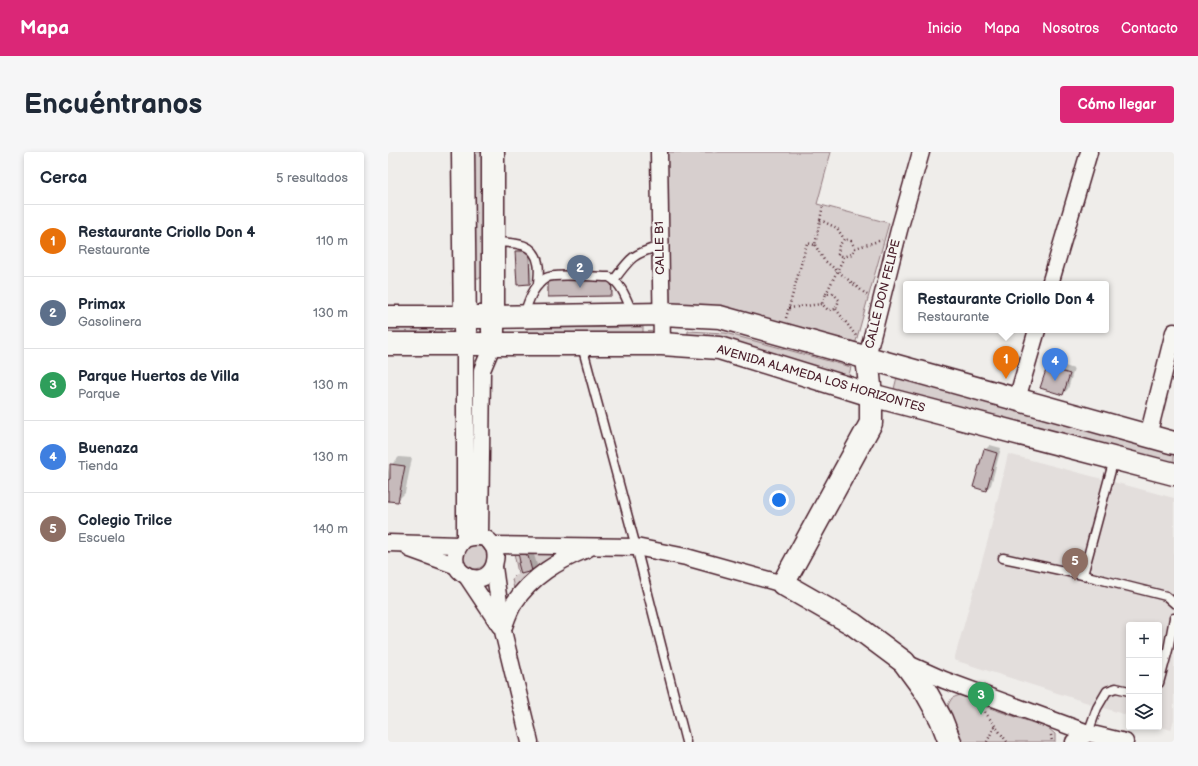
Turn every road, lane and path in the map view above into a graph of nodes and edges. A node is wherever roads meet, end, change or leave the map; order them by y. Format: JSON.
{"nodes":[{"id":1,"x":464,"y":152,"type":"edge"},
{"id":2,"x":493,"y":152,"type":"edge"},
{"id":3,"x":659,"y":152,"type":"edge"},
{"id":4,"x":921,"y":152,"type":"edge"},
{"id":5,"x":1089,"y":152,"type":"edge"},
{"id":6,"x":823,"y":205,"type":"dead end"},
{"id":7,"x":820,"y":220,"type":"junction"},
{"id":8,"x":844,"y":239,"type":"junction"},
{"id":9,"x":885,"y":240,"type":"dead end"},
{"id":10,"x":493,"y":242,"type":"junction"},
{"id":11,"x":815,"y":245,"type":"junction"},
{"id":12,"x":660,"y":246,"type":"junction"},
{"id":13,"x":855,"y":248,"type":"junction"},
{"id":14,"x":844,"y":257,"type":"junction"},
{"id":15,"x":837,"y":271,"type":"junction"},
{"id":16,"x":614,"y":280,"type":"junction"},
{"id":17,"x":1051,"y":281,"type":"edge"},
{"id":18,"x":538,"y":286,"type":"junction"},
{"id":19,"x":826,"y":294,"type":"junction"},
{"id":20,"x":867,"y":295,"type":"dead end"},
{"id":21,"x":822,"y":304,"type":"junction"},
{"id":22,"x":789,"y":308,"type":"junction"},
{"id":23,"x":836,"y":309,"type":"junction"},
{"id":24,"x":633,"y":314,"type":"junction"},
{"id":25,"x":662,"y":314,"type":"junction"},
{"id":26,"x":388,"y":317,"type":"edge"},
{"id":27,"x":465,"y":317,"type":"junction"},
{"id":28,"x":493,"y":317,"type":"junction"},
{"id":29,"x":524,"y":317,"type":"junction"},
{"id":30,"x":785,"y":320,"type":"dead end"},
{"id":31,"x":1174,"y":332,"type":"edge"},
{"id":32,"x":1036,"y":333,"type":"edge"},
{"id":33,"x":388,"y":344,"type":"edge"},
{"id":34,"x":465,"y":344,"type":"junction"},
{"id":35,"x":492,"y":344,"type":"junction"},
{"id":36,"x":662,"y":344,"type":"junction"},
{"id":37,"x":581,"y":345,"type":"junction"},
{"id":38,"x":868,"y":350,"type":"junction"},
{"id":39,"x":871,"y":395,"type":"junction"},
{"id":40,"x":1017,"y":399,"type":"junction"},
{"id":41,"x":1148,"y":436,"type":"junction"},
{"id":42,"x":1174,"y":443,"type":"edge"},
{"id":43,"x":1114,"y":458,"type":"junction"},
{"id":44,"x":1174,"y":474,"type":"edge"},
{"id":45,"x":474,"y":541,"type":"junction"},
{"id":46,"x":391,"y":544,"type":"edge"},
{"id":47,"x":593,"y":546,"type":"junction"},
{"id":48,"x":636,"y":547,"type":"junction"},
{"id":49,"x":1003,"y":558,"type":"dead end"},
{"id":50,"x":494,"y":567,"type":"junction"},
{"id":51,"x":462,"y":571,"type":"junction"},
{"id":52,"x":1083,"y":575,"type":"junction"},
{"id":53,"x":783,"y":584,"type":"junction"},
{"id":54,"x":1174,"y":603,"type":"edge"},
{"id":55,"x":1174,"y":618,"type":"edge"},
{"id":56,"x":503,"y":630,"type":"junction"},
{"id":57,"x":904,"y":662,"type":"junction"},
{"id":58,"x":1162,"y":672,"type":"edge"},
{"id":59,"x":1126,"y":690,"type":"edge"},
{"id":60,"x":981,"y":707,"type":"dead end"},
{"id":61,"x":995,"y":725,"type":"junction"},
{"id":62,"x":1088,"y":732,"type":"junction"},
{"id":63,"x":530,"y":742,"type":"edge"},
{"id":64,"x":686,"y":742,"type":"edge"},
{"id":65,"x":950,"y":742,"type":"edge"},
{"id":66,"x":987,"y":742,"type":"edge"},
{"id":67,"x":1007,"y":742,"type":"edge"},
{"id":68,"x":1074,"y":742,"type":"edge"},
{"id":69,"x":1125,"y":742,"type":"edge"}],
"edges":[{"from":1,"to":27,"type":"main road"},
{"from":2,"to":10,"type":"main road"},
{"from":3,"to":12,"type":"street","name":"CALLE B1"},
{"from":4,"to":38,"type":"street","name":"CALLE DON FELIPE"},
{"from":5,"to":17,"type":"street"},
{"from":6,"to":7,"type":"path"},
{"from":7,"to":8,"type":"path"},
{"from":7,"to":11,"type":"path"},
{"from":8,"to":13,"type":"path"},
{"from":8,"to":14,"type":"path"},
{"from":9,"to":13,"type":"path"},
{"from":10,"to":18,"type":"lane"},
{"from":10,"to":28,"type":"main road"},
{"from":11,"to":15,"type":"path"},
{"from":11,"to":22,"type":"path"},
{"from":12,"to":16,"type":"lane"},
{"from":12,"to":25,"type":"street","name":"CALLE B1"},
{"from":13,"to":14,"type":"path"},
{"from":14,"to":15,"type":"path"},
{"from":15,"to":19,"type":"path"},
{"from":15,"to":20,"type":"path"},
{"from":16,"to":18,"type":"lane"},
{"from":16,"to":24,"type":"lane"},
{"from":18,"to":29,"type":"lane"},
{"from":19,"to":21,"type":"path"},
{"from":19,"to":23,"type":"path"},
{"from":21,"to":22,"type":"path"},
{"from":21,"to":23,"type":"path"},
{"from":22,"to":30,"type":"path"},
{"from":23,"to":38,"type":"path"},
{"from":24,"to":25,"type":"main road"},
{"from":24,"to":29,"type":"main road"},
{"from":25,"to":36,"type":"street","name":"CALLE B1"},
{"from":25,"to":38,"type":"main road"},
{"from":26,"to":27,"type":"main road"},
{"from":27,"to":28,"type":"main road"},
{"from":27,"to":34,"type":"main road"},
{"from":28,"to":29,"type":"main road"},
{"from":28,"to":35,"type":"main road"},
{"from":31,"to":41,"type":"street"},
{"from":32,"to":40,"type":"street"},
{"from":33,"to":34,"type":"main road","name":"AVENIDA ALAMEDA LOS HORIZONTES"},
{"from":34,"to":35,"type":"main road","name":"AVENIDA ALAMEDA LOS HORIZONTES"},
{"from":34,"to":45,"type":"street"},
{"from":35,"to":37,"type":"main road","name":"AVENIDA ALAMEDA LOS HORIZONTES"},
{"from":35,"to":45,"type":"street"},
{"from":36,"to":37,"type":"main road","name":"AVENIDA ALAMEDA LOS HORIZONTES"},
{"from":36,"to":39,"type":"main road","name":"AVENIDA ALAMEDA LOS HORIZONTES"},
{"from":37,"to":48,"type":"lane"},
{"from":38,"to":39,"type":"main road","name":"CALLE DON FELIPE"},
{"from":38,"to":40,"type":"main road"},
{"from":39,"to":43,"type":"main road","name":"AVENIDA ALAMEDA LOS HORIZONTES"},
{"from":39,"to":53,"type":"main road","name":"CALLE DON FELIPE"},
{"from":40,"to":41,"type":"main road"},
{"from":41,"to":42,"type":"main road"},
{"from":43,"to":44,"type":"main road","name":"AVENIDA ALAMEDA LOS HORIZONTES"},
{"from":43,"to":52,"type":"lane"},
{"from":45,"to":46,"type":"street"},
{"from":45,"to":47,"type":"street"},
{"from":45,"to":50,"type":"street"},
{"from":45,"to":51,"type":"street"},
{"from":46,"to":51,"type":"street"},
{"from":47,"to":48,"type":"street"},
{"from":47,"to":56,"type":"street"},
{"from":48,"to":53,"type":"street"},
{"from":48,"to":64,"type":"lane"},
{"from":49,"to":52,"type":"lane"},
{"from":50,"to":51,"type":"street"},
{"from":50,"to":56,"type":"street"},
{"from":51,"to":56,"type":"street"},
{"from":52,"to":54,"type":"lane"},
{"from":53,"to":57,"type":"main road"},
{"from":55,"to":58,"type":"lane"},
{"from":56,"to":63,"type":"street"},
{"from":57,"to":62,"type":"street"},
{"from":57,"to":65,"type":"main road"},
{"from":59,"to":62,"type":"lane"},
{"from":60,"to":61,"type":"path"},
{"from":61,"to":66,"type":"path"},
{"from":61,"to":67,"type":"path"},
{"from":62,"to":68,"type":"street"},
{"from":62,"to":69,"type":"street"}]}
